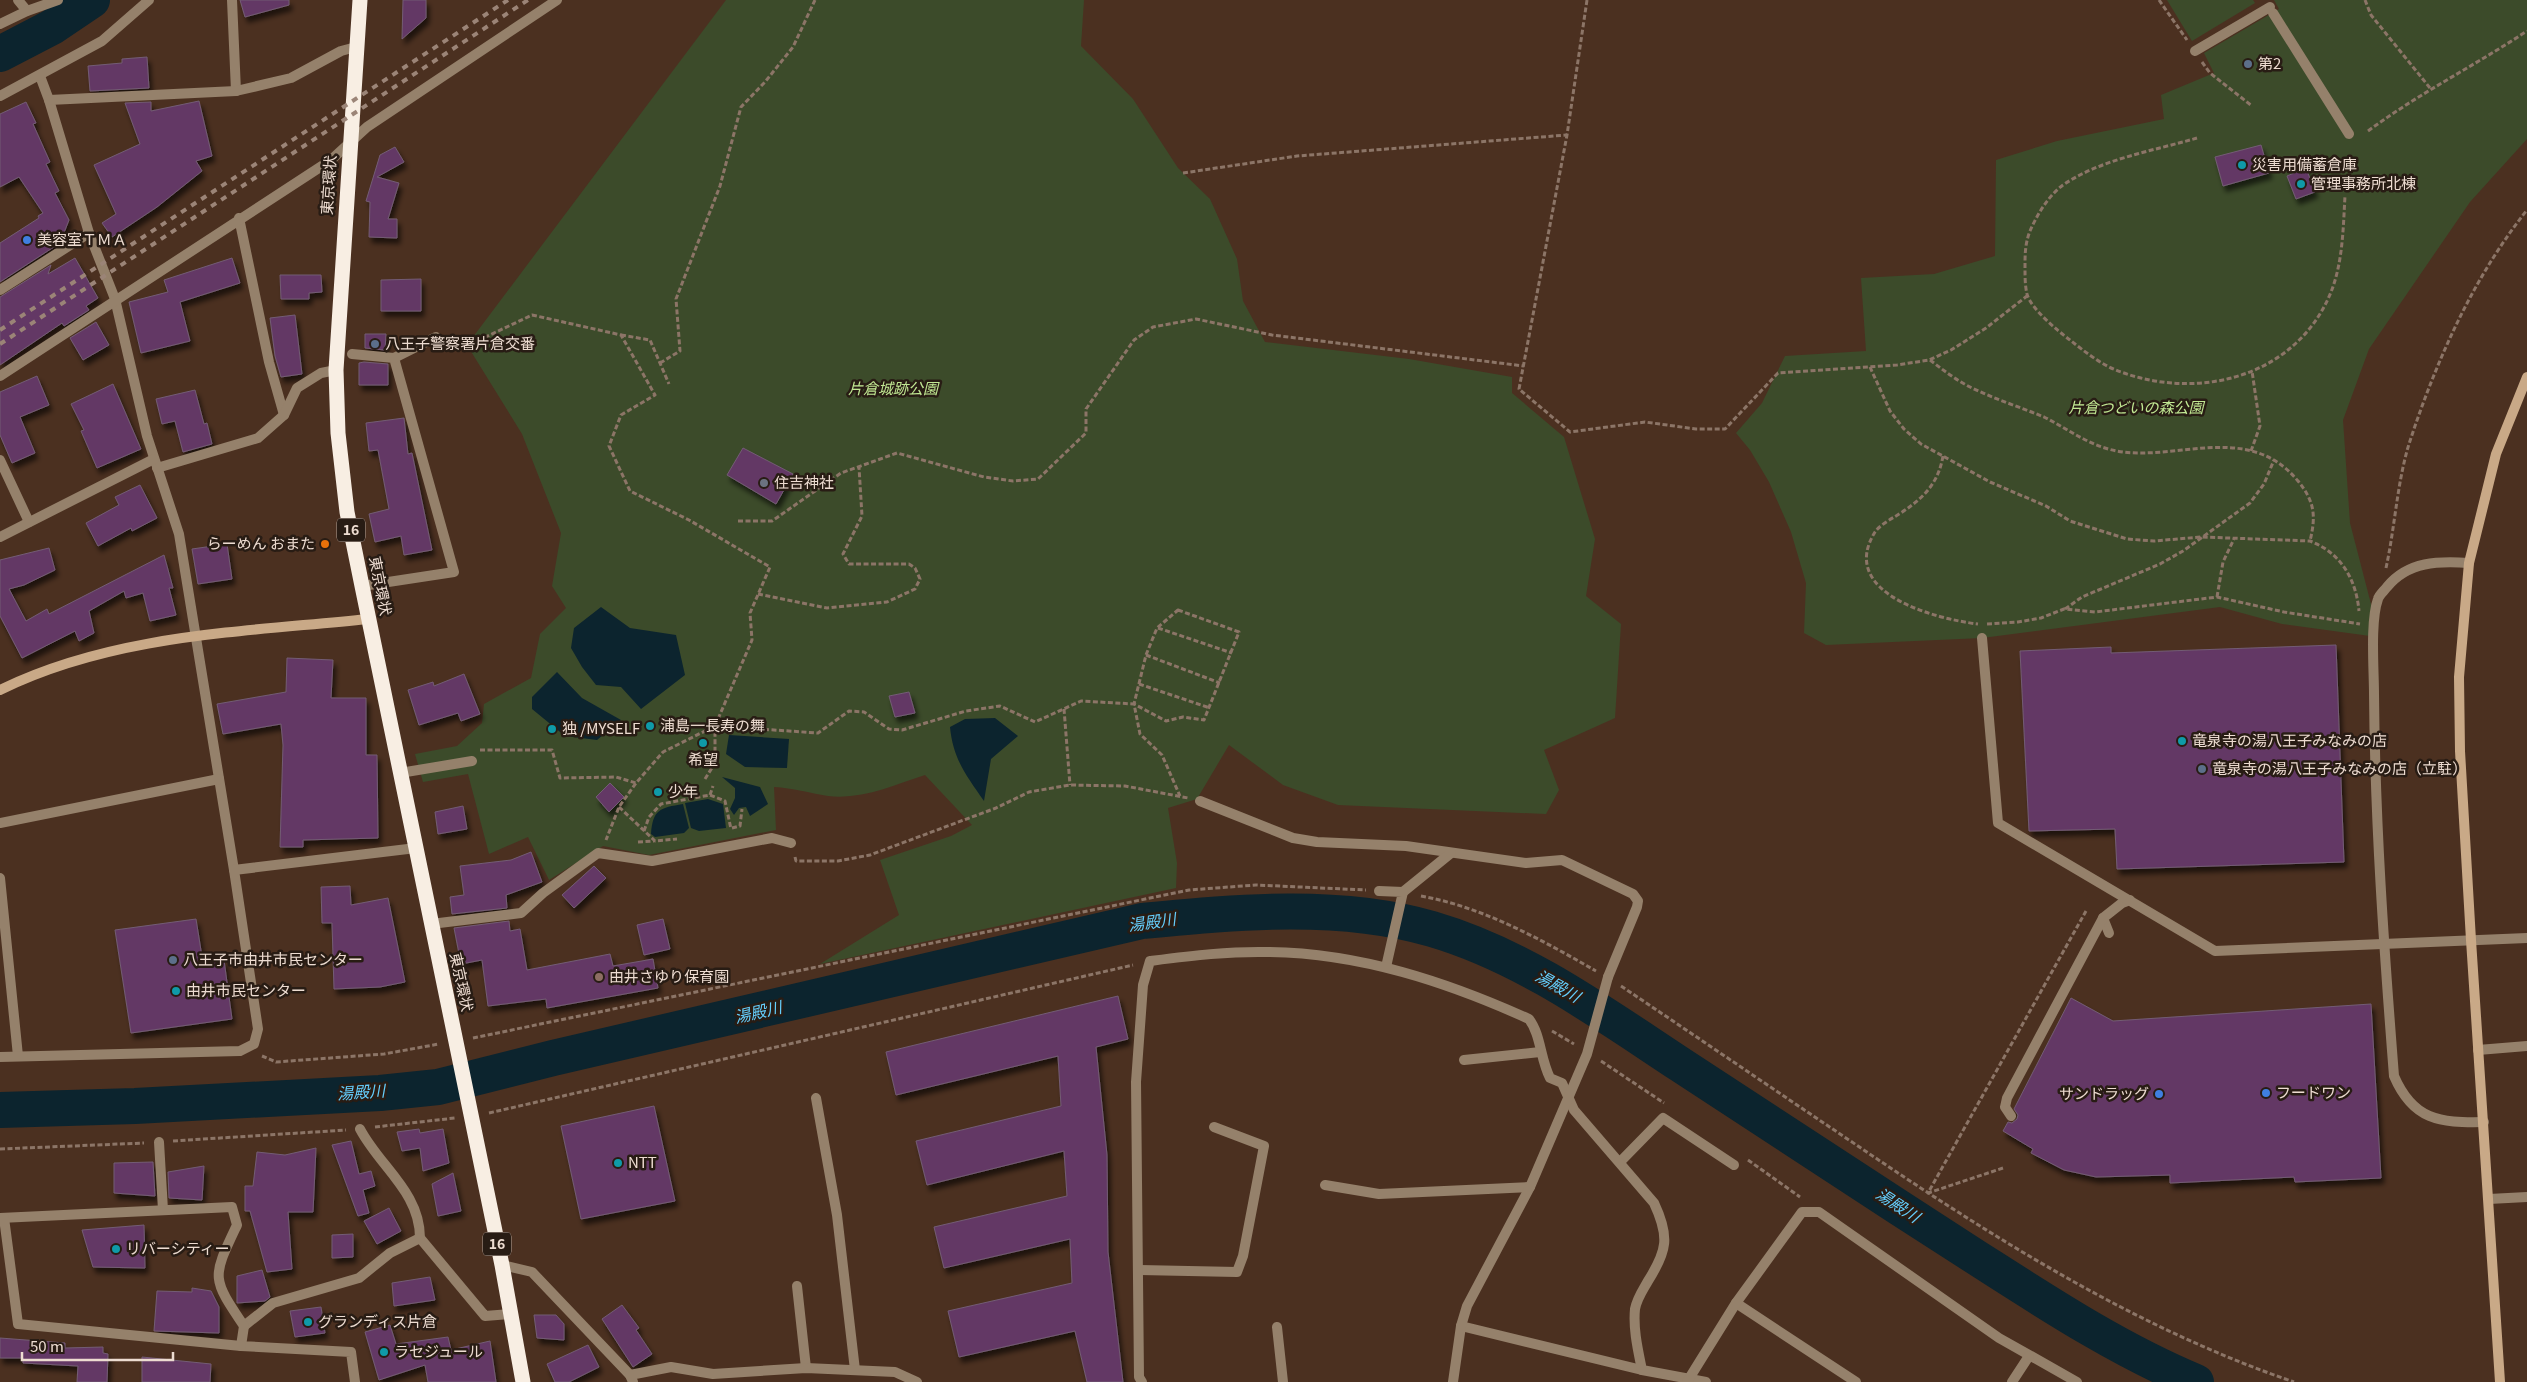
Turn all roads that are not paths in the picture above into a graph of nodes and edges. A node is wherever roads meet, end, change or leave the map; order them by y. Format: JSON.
{"nodes":[{"id":1,"x":18,"y":0,"type":"edge"},
{"id":2,"x":58,"y":0,"type":"edge"},
{"id":3,"x":149,"y":0,"type":"edge"},
{"id":4,"x":232,"y":0,"type":"edge"},
{"id":5,"x":360,"y":0,"type":"edge"},
{"id":6,"x":557,"y":0,"type":"edge"},
{"id":7,"x":2269,"y":7,"type":"edge"},
{"id":8,"x":28,"y":11,"type":"junction"},
{"id":9,"x":0,"y":24,"type":"edge"},
{"id":10,"x":356,"y":46,"type":"junction"},
{"id":11,"x":2195,"y":51,"type":"dead end"},
{"id":12,"x":40,"y":76,"type":"junction"},
{"id":13,"x":236,"y":91,"type":"junction"},
{"id":14,"x":0,"y":96,"type":"edge"},
{"id":15,"x":50,"y":100,"type":"junction"},
{"id":16,"x":2349,"y":134,"type":"dead end"},
{"id":17,"x":349,"y":142,"type":"junction"},
{"id":18,"x":238,"y":218,"type":"junction"},
{"id":19,"x":89,"y":233,"type":"junction"},
{"id":20,"x":0,"y":290,"type":"edge"},
{"id":21,"x":115,"y":299,"type":"junction"},
{"id":22,"x":436,"y":337,"type":"dead end"},
{"id":23,"x":352,"y":354,"type":"dead end"},
{"id":24,"x":394,"y":358,"type":"junction"},
{"id":25,"x":336,"y":370,"type":"junction"},
{"id":26,"x":0,"y":376,"type":"edge"},
{"id":27,"x":2527,"y":378,"type":"edge"},
{"id":28,"x":284,"y":414,"type":"junction"},
{"id":29,"x":0,"y":460,"type":"edge"},
{"id":30,"x":156,"y":463,"type":"junction"},
{"id":31,"x":29,"y":522,"type":"junction"},
{"id":32,"x":0,"y":537,"type":"edge"},
{"id":33,"x":2469,"y":563,"type":"junction"},
{"id":34,"x":362,"y":586,"type":"junction"},
{"id":35,"x":368,"y":619,"type":"junction"},
{"id":36,"x":195,"y":636,"type":"junction"},
{"id":37,"x":1982,"y":638,"type":"dead end"},
{"id":38,"x":0,"y":690,"type":"edge"},
{"id":39,"x":472,"y":761,"type":"dead end"},
{"id":40,"x":400,"y":773,"type":"junction"},
{"id":41,"x":219,"y":779,"type":"junction"},
{"id":42,"x":1200,"y":801,"type":"road end"},
{"id":43,"x":0,"y":823,"type":"edge"},
{"id":44,"x":791,"y":844,"type":"road end"},
{"id":45,"x":416,"y":848,"type":"junction"},
{"id":46,"x":1451,"y":853,"type":"junction"},
{"id":47,"x":234,"y":870,"type":"junction"},
{"id":48,"x":0,"y":878,"type":"edge"},
{"id":49,"x":1379,"y":891,"type":"road end"},
{"id":50,"x":1402,"y":895,"type":"junction"},
{"id":51,"x":2130,"y":900,"type":"junction"},
{"id":52,"x":2103,"y":918,"type":"junction"},
{"id":53,"x":431,"y":924,"type":"junction"},
{"id":54,"x":2109,"y":933,"type":"dead end"},
{"id":55,"x":2527,"y":938,"type":"edge"},
{"id":56,"x":2470,"y":940,"type":"junction"},
{"id":57,"x":2384,"y":944,"type":"junction"},
{"id":58,"x":1386,"y":964,"type":"junction"},
{"id":59,"x":2527,"y":1046,"type":"edge"},
{"id":60,"x":2478,"y":1050,"type":"junction"},
{"id":61,"x":1540,"y":1052,"type":"junction"},
{"id":62,"x":18,"y":1056,"type":"junction"},
{"id":63,"x":0,"y":1057,"type":"edge"},
{"id":64,"x":1464,"y":1060,"type":"dead end"},
{"id":65,"x":1568,"y":1096,"type":"junction"},
{"id":66,"x":816,"y":1098,"type":"dead end"},
{"id":67,"x":2011,"y":1116,"type":"dead end"},
{"id":68,"x":2484,"y":1122,"type":"junction"},
{"id":69,"x":1214,"y":1127,"type":"dead end"},
{"id":70,"x":360,"y":1129,"type":"road end"},
{"id":71,"x":159,"y":1142,"type":"road end"},
{"id":72,"x":1620,"y":1162,"type":"junction"},
{"id":73,"x":1734,"y":1165,"type":"dead end"},
{"id":74,"x":1325,"y":1184,"type":"dead end"},
{"id":75,"x":1530,"y":1187,"type":"junction"},
{"id":76,"x":2527,"y":1197,"type":"edge"},
{"id":77,"x":2489,"y":1199,"type":"junction"},
{"id":78,"x":163,"y":1210,"type":"junction"},
{"id":79,"x":2,"y":1218,"type":"edge"},
{"id":80,"x":420,"y":1238,"type":"junction"},
{"id":81,"x":502,"y":1265,"type":"junction"},
{"id":82,"x":1140,"y":1270,"type":"junction"},
{"id":83,"x":797,"y":1286,"type":"dead end"},
{"id":84,"x":1736,"y":1303,"type":"junction"},
{"id":85,"x":511,"y":1314,"type":"junction"},
{"id":86,"x":244,"y":1326,"type":"junction"},
{"id":87,"x":1461,"y":1326,"type":"junction"},
{"id":88,"x":1277,"y":1327,"type":"dead end"},
{"id":89,"x":241,"y":1346,"type":"junction"},
{"id":90,"x":2029,"y":1356,"type":"junction"},
{"id":91,"x":806,"y":1368,"type":"junction"},
{"id":92,"x":855,"y":1370,"type":"junction"},
{"id":93,"x":1642,"y":1370,"type":"junction"},
{"id":94,"x":631,"y":1379,"type":"edge"},
{"id":95,"x":1688,"y":1380,"type":"edge"},
{"id":96,"x":355,"y":1382,"type":"edge"},
{"id":97,"x":523,"y":1382,"type":"edge"},
{"id":98,"x":917,"y":1382,"type":"edge"},
{"id":99,"x":1142,"y":1382,"type":"edge"},
{"id":100,"x":1283,"y":1382,"type":"edge"},
{"id":101,"x":1453,"y":1382,"type":"edge"},
{"id":102,"x":1706,"y":1382,"type":"edge"},
{"id":103,"x":1856,"y":1382,"type":"edge"},
{"id":104,"x":2012,"y":1382,"type":"edge"},
{"id":105,"x":2077,"y":1382,"type":"edge"},
{"id":106,"x":2500,"y":1382,"type":"edge"}],
"edges":[{"from":1,"to":8,"type":"street"},
{"from":2,"to":8,"type":"street"},
{"from":3,"to":12,"type":"street"},
{"from":4,"to":13,"type":"street"},
{"from":5,"to":10,"type":"highway","name":"東京環状","number":"16"},
{"from":6,"to":17,"type":"street"},
{"from":7,"to":11,"type":"street"},
{"from":7,"to":16,"type":"street"},
{"from":8,"to":9,"type":"street"},
{"from":10,"to":13,"type":"street"},
{"from":10,"to":17,"type":"highway","name":"東京環状","number":"16"},
{"from":12,"to":14,"type":"street"},
{"from":12,"to":15,"type":"street"},
{"from":13,"to":15,"type":"street"},
{"from":15,"to":19,"type":"street"},
{"from":17,"to":18,"type":"street"},
{"from":17,"to":25,"type":"highway","name":"東京環状","number":"16"},
{"from":18,"to":21,"type":"street"},
{"from":18,"to":28,"type":"street"},
{"from":19,"to":20,"type":"street"},
{"from":19,"to":21,"type":"street"},
{"from":21,"to":26,"type":"street"},
{"from":21,"to":30,"type":"street"},
{"from":22,"to":24,"type":"street"},
{"from":23,"to":24,"type":"street"},
{"from":24,"to":34,"type":"street"},
{"from":25,"to":28,"type":"street"},
{"from":25,"to":34,"type":"highway","name":"東京環状","number":"16"},
{"from":27,"to":33,"type":"street"},
{"from":28,"to":30,"type":"street"},
{"from":29,"to":31,"type":"street"},
{"from":30,"to":31,"type":"street"},
{"from":30,"to":36,"type":"street"},
{"from":31,"to":32,"type":"street"},
{"from":33,"to":56,"type":"street"},
{"from":33,"to":57,"type":"street"},
{"from":34,"to":35,"type":"highway","name":"東京環状","number":"16"},
{"from":35,"to":36,"type":"street"},
{"from":35,"to":40,"type":"highway","name":"東京環状","number":"16"},
{"from":36,"to":38,"type":"street"},
{"from":36,"to":41,"type":"street"},
{"from":37,"to":51,"type":"street"},
{"from":39,"to":40,"type":"street"},
{"from":40,"to":45,"type":"highway","name":"東京環状","number":"16"},
{"from":41,"to":43,"type":"street"},
{"from":41,"to":47,"type":"street"},
{"from":42,"to":46,"type":"street"},
{"from":44,"to":53,"type":"street"},
{"from":45,"to":47,"type":"street"},
{"from":45,"to":53,"type":"highway","name":"東京環状","number":"16"},
{"from":46,"to":50,"type":"street"},
{"from":46,"to":65,"type":"street"},
{"from":47,"to":62,"type":"street"},
{"from":48,"to":62,"type":"street"},
{"from":49,"to":50,"type":"street"},
{"from":50,"to":58,"type":"street"},
{"from":51,"to":52,"type":"street"},
{"from":51,"to":57,"type":"street"},
{"from":52,"to":54,"type":"street"},
{"from":52,"to":67,"type":"street"},
{"from":53,"to":81,"type":"highway","name":"東京環状","number":"16"},
{"from":55,"to":56,"type":"street"},
{"from":56,"to":57,"type":"street"},
{"from":56,"to":60,"type":"street"},
{"from":57,"to":68,"type":"street"},
{"from":58,"to":61,"type":"street"},
{"from":58,"to":82,"type":"street"},
{"from":59,"to":60,"type":"street"},
{"from":60,"to":68,"type":"street"},
{"from":61,"to":64,"type":"street"},
{"from":61,"to":65,"type":"street"},
{"from":62,"to":63,"type":"street"},
{"from":65,"to":72,"type":"street"},
{"from":65,"to":75,"type":"street"},
{"from":66,"to":92,"type":"street"},
{"from":68,"to":77,"type":"street"},
{"from":69,"to":82,"type":"street"},
{"from":70,"to":80,"type":"street"},
{"from":71,"to":78,"type":"street"},
{"from":72,"to":73,"type":"street"},
{"from":72,"to":93,"type":"street"},
{"from":74,"to":75,"type":"street"},
{"from":75,"to":87,"type":"street"},
{"from":76,"to":77,"type":"street"},
{"from":77,"to":106,"type":"street"},
{"from":78,"to":79,"type":"street"},
{"from":78,"to":86,"type":"street"},
{"from":79,"to":89,"type":"street"},
{"from":80,"to":85,"type":"street"},
{"from":80,"to":86,"type":"street"},
{"from":81,"to":85,"type":"highway","number":"16"},
{"from":81,"to":94,"type":"street"},
{"from":82,"to":99,"type":"street"},
{"from":83,"to":91,"type":"street"},
{"from":84,"to":90,"type":"street"},
{"from":84,"to":95,"type":"street"},
{"from":84,"to":103,"type":"street"},
{"from":85,"to":97,"type":"highway","number":"16"},
{"from":86,"to":89,"type":"street"},
{"from":87,"to":93,"type":"street"},
{"from":87,"to":101,"type":"street"},
{"from":88,"to":100,"type":"street"},
{"from":89,"to":96,"type":"street"},
{"from":90,"to":104,"type":"street"},
{"from":90,"to":105,"type":"street"},
{"from":91,"to":92,"type":"street"},
{"from":91,"to":94,"type":"street"},
{"from":92,"to":98,"type":"street"},
{"from":93,"to":95,"type":"street"},
{"from":95,"to":102,"type":"street"}]}
